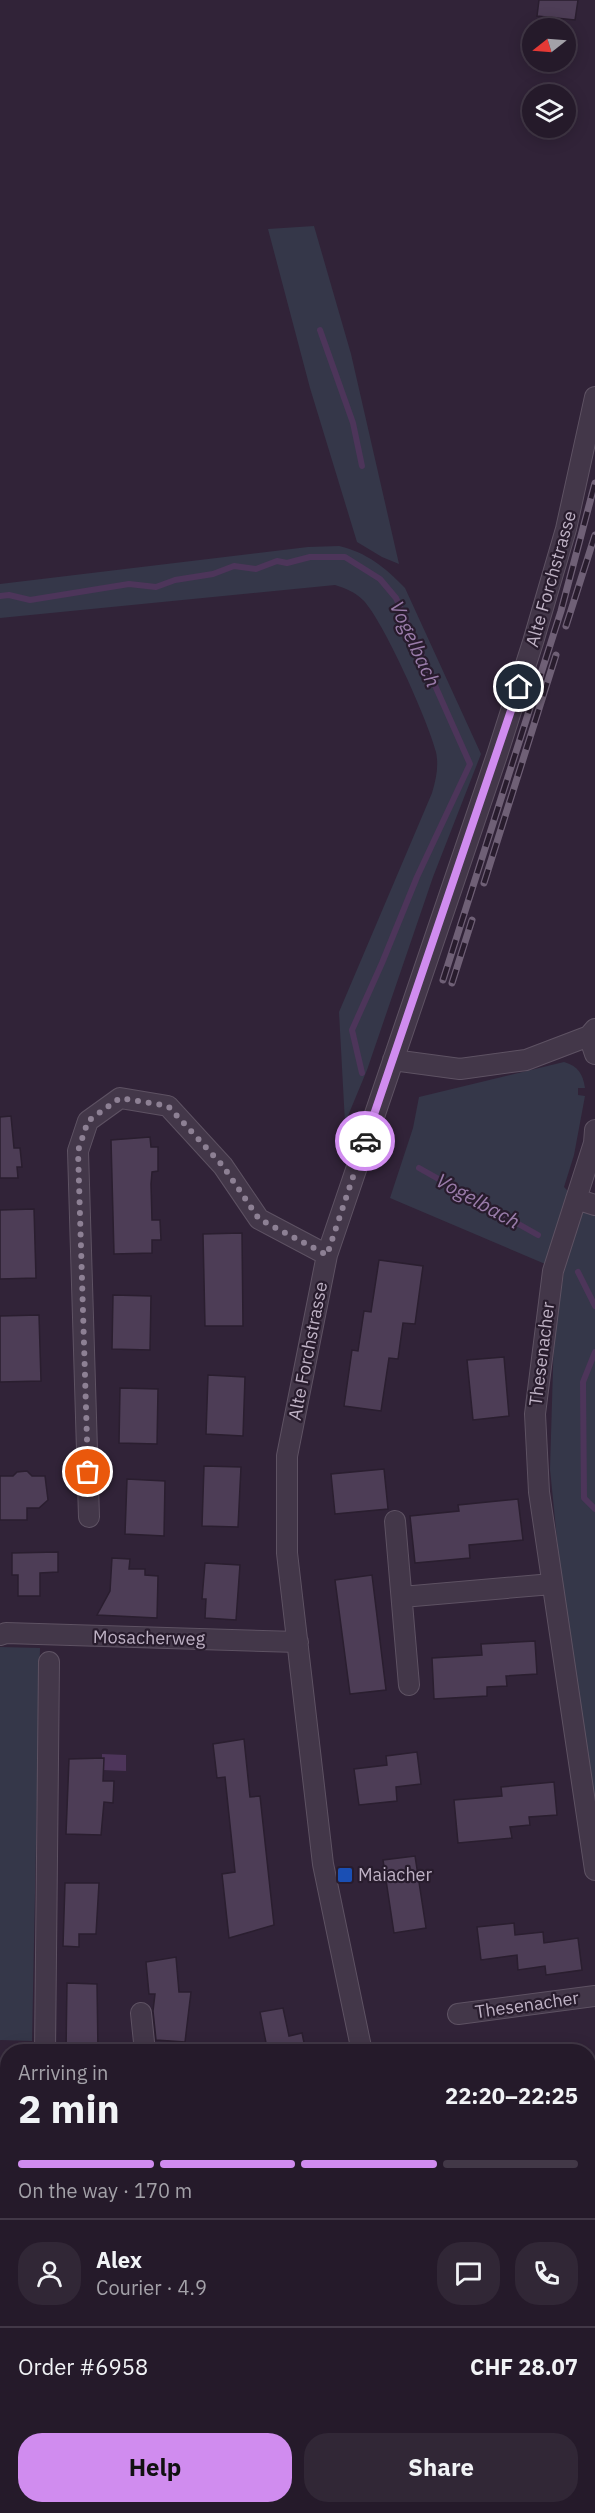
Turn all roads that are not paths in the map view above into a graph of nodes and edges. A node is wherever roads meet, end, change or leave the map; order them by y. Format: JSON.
{"nodes":[{"id":1,"x":595,"y":396,"type":"edge"},
{"id":2,"x":593,"y":1040,"type":"edge"},
{"id":3,"x":393,"y":1060,"type":"junction"},
{"id":4,"x":595,"y":1130,"type":"edge"},
{"id":5,"x":576,"y":1199,"type":"junction"},
{"id":6,"x":595,"y":1205,"type":"edge"},
{"id":7,"x":327,"y":1255,"type":"junction"},
{"id":8,"x":89,"y":1517,"type":"dead end"},
{"id":9,"x":395,"y":1521,"type":"dead end"},
{"id":10,"x":552,"y":1584,"type":"junction"},
{"id":11,"x":402,"y":1597,"type":"junction"},
{"id":12,"x":0,"y":1635,"type":"edge"},
{"id":13,"x":298,"y":1642,"type":"junction"},
{"id":14,"x":49,"y":1662,"type":"dead end"},
{"id":15,"x":408,"y":1685,"type":"dead end"},
{"id":16,"x":595,"y":1870,"type":"edge"},
{"id":17,"x":595,"y":1996,"type":"edge"},
{"id":18,"x":141,"y":2013,"type":"dead end"},
{"id":19,"x":458,"y":2014,"type":"dead end"},
{"id":20,"x":45,"y":2044,"type":"edge"},
{"id":21,"x":144,"y":2044,"type":"edge"},
{"id":22,"x":361,"y":2044,"type":"edge"}],
"edges":[{"from":1,"to":3,"type":"street","name":"Alte Forchstrasse"},
{"from":2,"to":3,"type":"street"},
{"from":3,"to":7,"type":"street","name":"Alte Forchstrasse"},
{"from":4,"to":5,"type":"street","name":"Thesenacher"},
{"from":5,"to":6,"type":"street"},
{"from":5,"to":10,"type":"street","name":"Thesenacher"},
{"from":7,"to":8,"type":"street"},
{"from":7,"to":13,"type":"street","name":"Alte Forchstrasse"},
{"from":9,"to":11,"type":"street"},
{"from":10,"to":11,"type":"street"},
{"from":10,"to":16,"type":"street","name":"Thesenacher"},
{"from":11,"to":15,"type":"street"},
{"from":12,"to":13,"type":"street","name":"Mosacherweg"},
{"from":13,"to":22,"type":"street","name":"Alte Forchstrasse"},
{"from":14,"to":20,"type":"street"},
{"from":17,"to":19,"type":"street","name":"Thesenacher"},
{"from":18,"to":21,"type":"street"}]}
